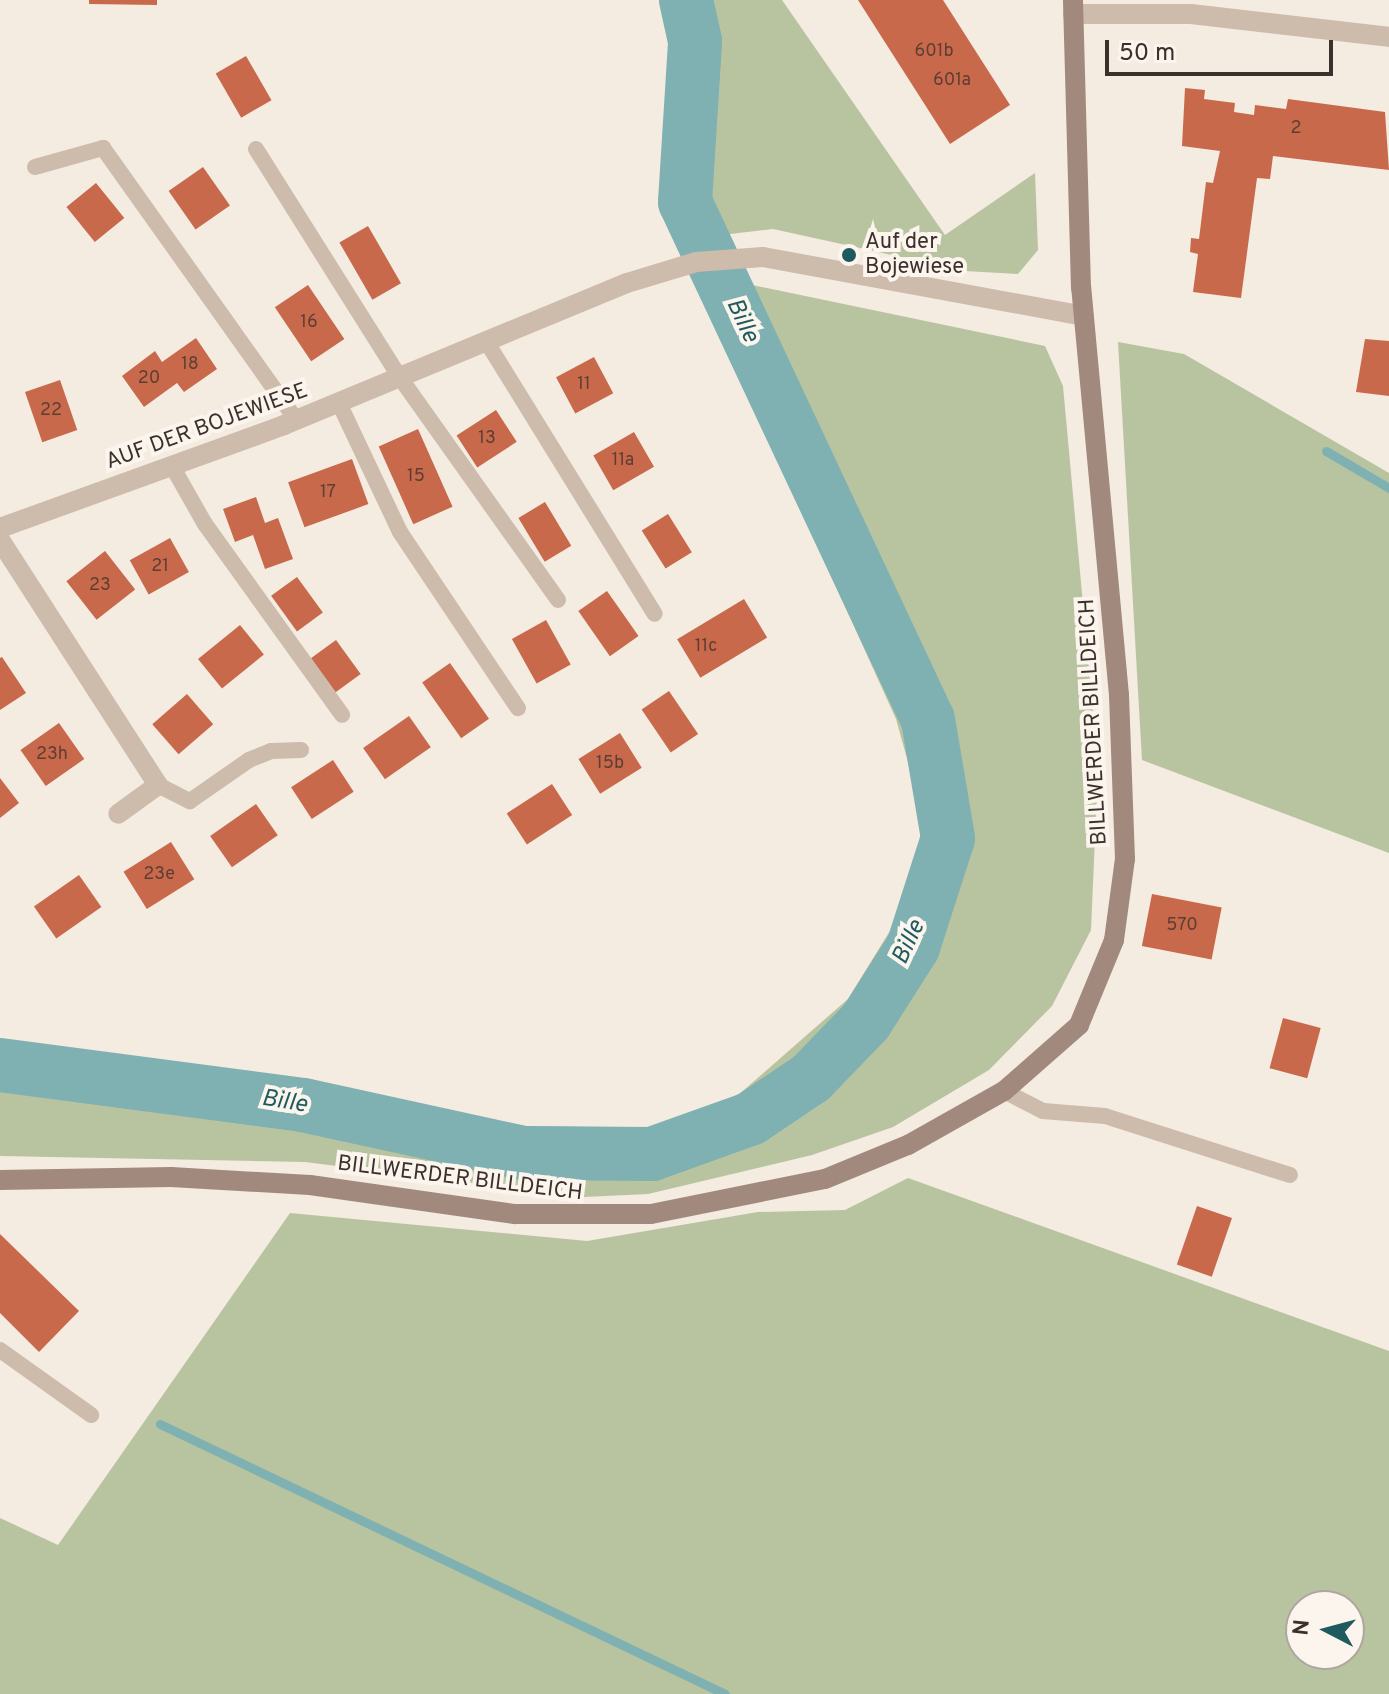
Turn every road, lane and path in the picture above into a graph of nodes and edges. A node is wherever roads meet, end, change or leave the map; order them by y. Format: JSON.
{"nodes":[{"id":1,"x":1073,"y":7,"type":"edge"},
{"id":2,"x":1389,"y":37,"type":"edge"},
{"id":3,"x":256,"y":149,"type":"dead end"},
{"id":4,"x":35,"y":167,"type":"dead end"},
{"id":5,"x":1084,"y":316,"type":"junction"},
{"id":6,"x":488,"y":344,"type":"junction"},
{"id":7,"x":401,"y":379,"type":"junction"},
{"id":8,"x":339,"y":403,"type":"junction"},
{"id":9,"x":296,"y":420,"type":"junction"},
{"id":10,"x":172,"y":466,"type":"junction"},
{"id":11,"x":0,"y":528,"type":"edge"},
{"id":12,"x":0,"y":540,"type":"edge"},
{"id":13,"x":558,"y":600,"type":"dead end"},
{"id":14,"x":655,"y":614,"type":"dead end"},
{"id":15,"x":518,"y":708,"type":"dead end"},
{"id":16,"x":342,"y":715,"type":"dead end"},
{"id":17,"x":301,"y":750,"type":"dead end"},
{"id":18,"x":158,"y":785,"type":"junction"},
{"id":19,"x":118,"y":814,"type":"dead end"},
{"id":20,"x":1004,"y":1091,"type":"junction"},
{"id":21,"x":1290,"y":1175,"type":"dead end"},
{"id":22,"x":0,"y":1180,"type":"edge"},
{"id":23,"x":0,"y":1350,"type":"edge"},
{"id":24,"x":91,"y":1415,"type":"dead end"}],
"edges":[{"from":1,"to":2,"type":"street"},
{"from":1,"to":5,"type":"street","name":"BILLWERDER BILLDEICH"},
{"from":3,"to":7,"type":"lane"},
{"from":4,"to":9,"type":"lane"},
{"from":5,"to":6,"type":"street","name":"AUF DER BOJEWIESE"},
{"from":5,"to":20,"type":"street","name":"BILLWERDER BILLDEICH"},
{"from":6,"to":7,"type":"street","name":"AUF DER BOJEWIESE"},
{"from":6,"to":14,"type":"lane"},
{"from":7,"to":8,"type":"street","name":"AUF DER BOJEWIESE"},
{"from":7,"to":13,"type":"lane"},
{"from":8,"to":9,"type":"street","name":"AUF DER BOJEWIESE"},
{"from":8,"to":15,"type":"lane"},
{"from":9,"to":10,"type":"street","name":"AUF DER BOJEWIESE"},
{"from":10,"to":11,"type":"street","name":"AUF DER BOJEWIESE"},
{"from":10,"to":16,"type":"lane"},
{"from":12,"to":18,"type":"street"},
{"from":17,"to":18,"type":"lane"},
{"from":18,"to":19,"type":"street"},
{"from":20,"to":21,"type":"lane"},
{"from":20,"to":22,"type":"street","name":"BILLWERDER BILLDEICH"},
{"from":23,"to":24,"type":"lane"}]}
